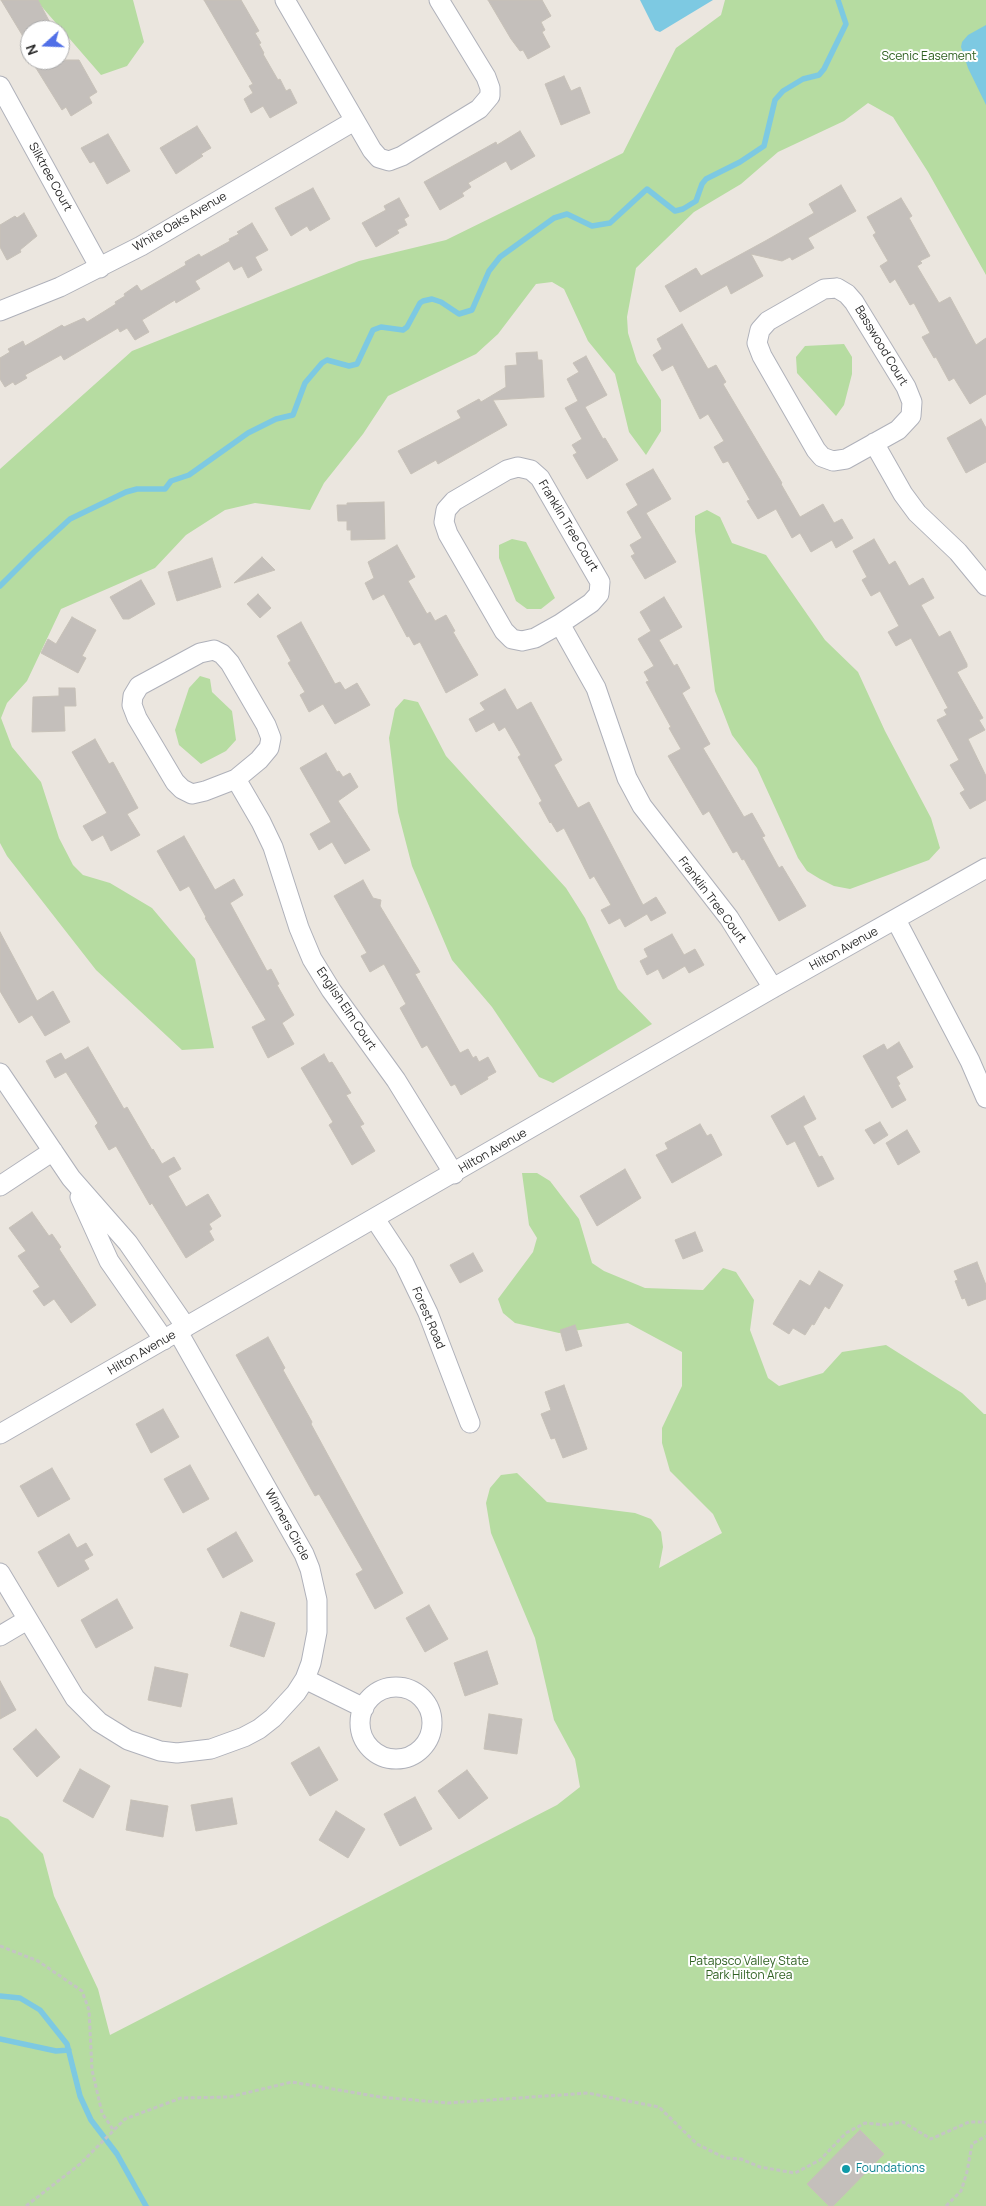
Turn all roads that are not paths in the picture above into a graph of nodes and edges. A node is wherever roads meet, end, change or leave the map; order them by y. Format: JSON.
{"nodes":[{"id":1,"x":285,"y":0,"type":"edge"},
{"id":2,"x":439,"y":0,"type":"edge"},
{"id":3,"x":0,"y":86,"type":"edge"},
{"id":4,"x":354,"y":121,"type":"junction"},
{"id":5,"x":100,"y":268,"type":"junction"},
{"id":6,"x":0,"y":311,"type":"edge"},
{"id":7,"x":874,"y":443,"type":"junction"},
{"id":8,"x":986,"y":586,"type":"edge"},
{"id":9,"x":560,"y":624,"type":"junction"},
{"id":10,"x":236,"y":779,"type":"junction"},
{"id":11,"x":986,"y":868,"type":"edge"},
{"id":12,"x":896,"y":920,"type":"junction"},
{"id":13,"x":772,"y":988,"type":"junction"},
{"id":14,"x":0,"y":1073,"type":"edge"},
{"id":15,"x":986,"y":1098,"type":"edge"},
{"id":16,"x":53,"y":1151,"type":"junction"},
{"id":17,"x":454,"y":1174,"type":"junction"},
{"id":18,"x":71,"y":1178,"type":"junction"},
{"id":19,"x":0,"y":1186,"type":"edge"},
{"id":20,"x":375,"y":1219,"type":"junction"},
{"id":21,"x":176,"y":1333,"type":"junction"},
{"id":22,"x":470,"y":1423,"type":"dead end"},
{"id":23,"x":0,"y":1434,"type":"edge"},
{"id":24,"x":0,"y":1573,"type":"edge"},
{"id":25,"x":27,"y":1620,"type":"junction"},
{"id":26,"x":0,"y":1636,"type":"edge"},
{"id":27,"x":305,"y":1679,"type":"junction"},
{"id":28,"x":364,"y":1708,"type":"dead end"}],
"edges":[{"from":1,"to":4,"type":"street"},
{"from":2,"to":4,"type":"street"},
{"from":3,"to":5,"type":"street","name":"Silktree Court"},
{"from":4,"to":5,"type":"street","name":"White Oaks Avenue"},
{"from":5,"to":6,"type":"street","name":"White Oaks Avenue"},
{"from":7,"to":7,"type":"street","name":"Basswood Court"},
{"from":7,"to":8,"type":"street"},
{"from":9,"to":9,"type":"street","name":"Franklin Tree Court"},
{"from":9,"to":13,"type":"street","name":"Franklin Tree Court"},
{"from":10,"to":10,"type":"street"},
{"from":10,"to":17,"type":"street","name":"English Elm Court"},
{"from":11,"to":12,"type":"street","name":"Hilton Avenue"},
{"from":12,"to":13,"type":"street","name":"Hilton Avenue"},
{"from":12,"to":15,"type":"street"},
{"from":13,"to":17,"type":"street","name":"Hilton Avenue"},
{"from":14,"to":16,"type":"street"},
{"from":16,"to":18,"type":"street"},
{"from":16,"to":19,"type":"street"},
{"from":17,"to":20,"type":"street","name":"Hilton Avenue"},
{"from":18,"to":21,"type":"street"},
{"from":18,"to":21,"type":"street"},
{"from":20,"to":21,"type":"street","name":"Hilton Avenue"},
{"from":20,"to":22,"type":"street","name":"Forest Road"},
{"from":21,"to":23,"type":"street","name":"Hilton Avenue"},
{"from":21,"to":27,"type":"street","name":"Winners Circle"},
{"from":24,"to":25,"type":"street","name":"Winners Circle"},
{"from":25,"to":26,"type":"street"},
{"from":25,"to":27,"type":"street","name":"Winners Circle"},
{"from":27,"to":28,"type":"street"}]}
